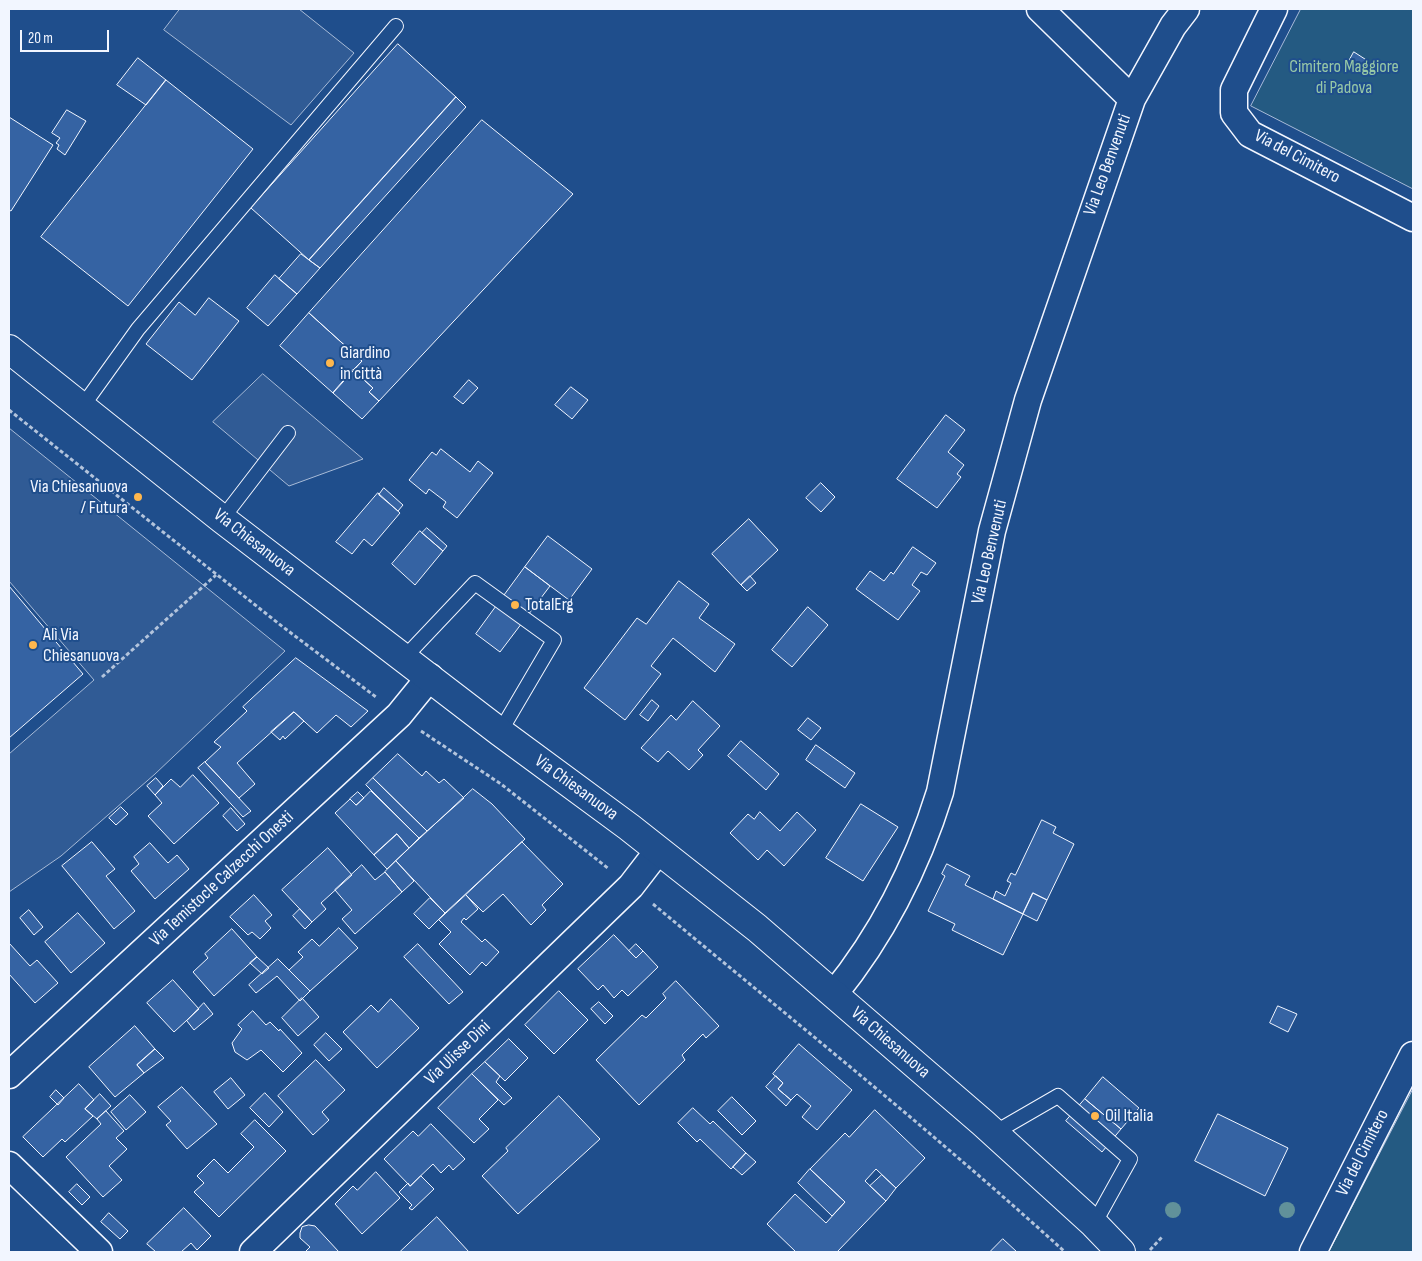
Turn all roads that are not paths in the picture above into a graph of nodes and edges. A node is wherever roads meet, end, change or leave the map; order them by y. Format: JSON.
{"nodes":[{"id":1,"x":1040,"y":9,"type":"edge"},
{"id":2,"x":1186,"y":9,"type":"edge"},
{"id":3,"x":1274,"y":9,"type":"edge"},
{"id":4,"x":396,"y":26,"type":"dead end"},
{"id":5,"x":1132,"y":99,"type":"junction"},
{"id":6,"x":1413,"y":218,"type":"edge"},
{"id":7,"x":9,"y":350,"type":"edge"},
{"id":8,"x":82,"y":407,"type":"junction"},
{"id":9,"x":288,"y":433,"type":"dead end"},
{"id":10,"x":222,"y":519,"type":"junction"},
{"id":11,"x":404,"y":658,"type":"junction"},
{"id":12,"x":430,"y":678,"type":"junction"},
{"id":13,"x":500,"y":732,"type":"junction"},
{"id":14,"x":658,"y":851,"type":"junction"},
{"id":15,"x":834,"y":994,"type":"junction"},
{"id":16,"x":1413,"y":1055,"type":"edge"},
{"id":17,"x":9,"y":1075,"type":"edge"},
{"id":18,"x":994,"y":1133,"type":"junction"},
{"id":19,"x":9,"y":1165,"type":"edge"},
{"id":20,"x":1094,"y":1224,"type":"junction"},
{"id":21,"x":99,"y":1252,"type":"edge"},
{"id":22,"x":253,"y":1252,"type":"edge"},
{"id":23,"x":1121,"y":1252,"type":"edge"},
{"id":24,"x":1313,"y":1252,"type":"edge"}],
"edges":[{"from":1,"to":5,"type":"street","name":"Via Leo Benvenuti"},
{"from":2,"to":5,"type":"street","name":"Via Leo Benvenuti"},
{"from":3,"to":6,"type":"street","name":"Via del Cimitero"},
{"from":4,"to":8,"type":"lane"},
{"from":5,"to":15,"type":"street","name":"Via Leo Benvenuti"},
{"from":7,"to":8,"type":"main road","name":"Via Chiesanuova"},
{"from":8,"to":10,"type":"main road","name":"Via Chiesanuova"},
{"from":9,"to":10,"type":"lane"},
{"from":10,"to":11,"type":"main road","name":"Via Chiesanuova"},
{"from":11,"to":12,"type":"main road","name":"Via Chiesanuova"},
{"from":11,"to":13,"type":"lane"},
{"from":12,"to":13,"type":"main road","name":"Via Chiesanuova"},
{"from":12,"to":17,"type":"street","name":"Via Temistocle Calzecchi Onesti"},
{"from":13,"to":14,"type":"main road","name":"Via Chiesanuova"},
{"from":14,"to":15,"type":"main road","name":"Via Chiesanuova"},
{"from":14,"to":22,"type":"street","name":"Via Ulisse Dini"},
{"from":15,"to":18,"type":"main road","name":"Via Chiesanuova"},
{"from":16,"to":24,"type":"street","name":"Via del Cimitero"},
{"from":18,"to":20,"type":"main road","name":"Via Chiesanuova"},
{"from":18,"to":20,"type":"lane"},
{"from":19,"to":21,"type":"street"},
{"from":20,"to":23,"type":"main road","name":"Via Chiesanuova"}]}
